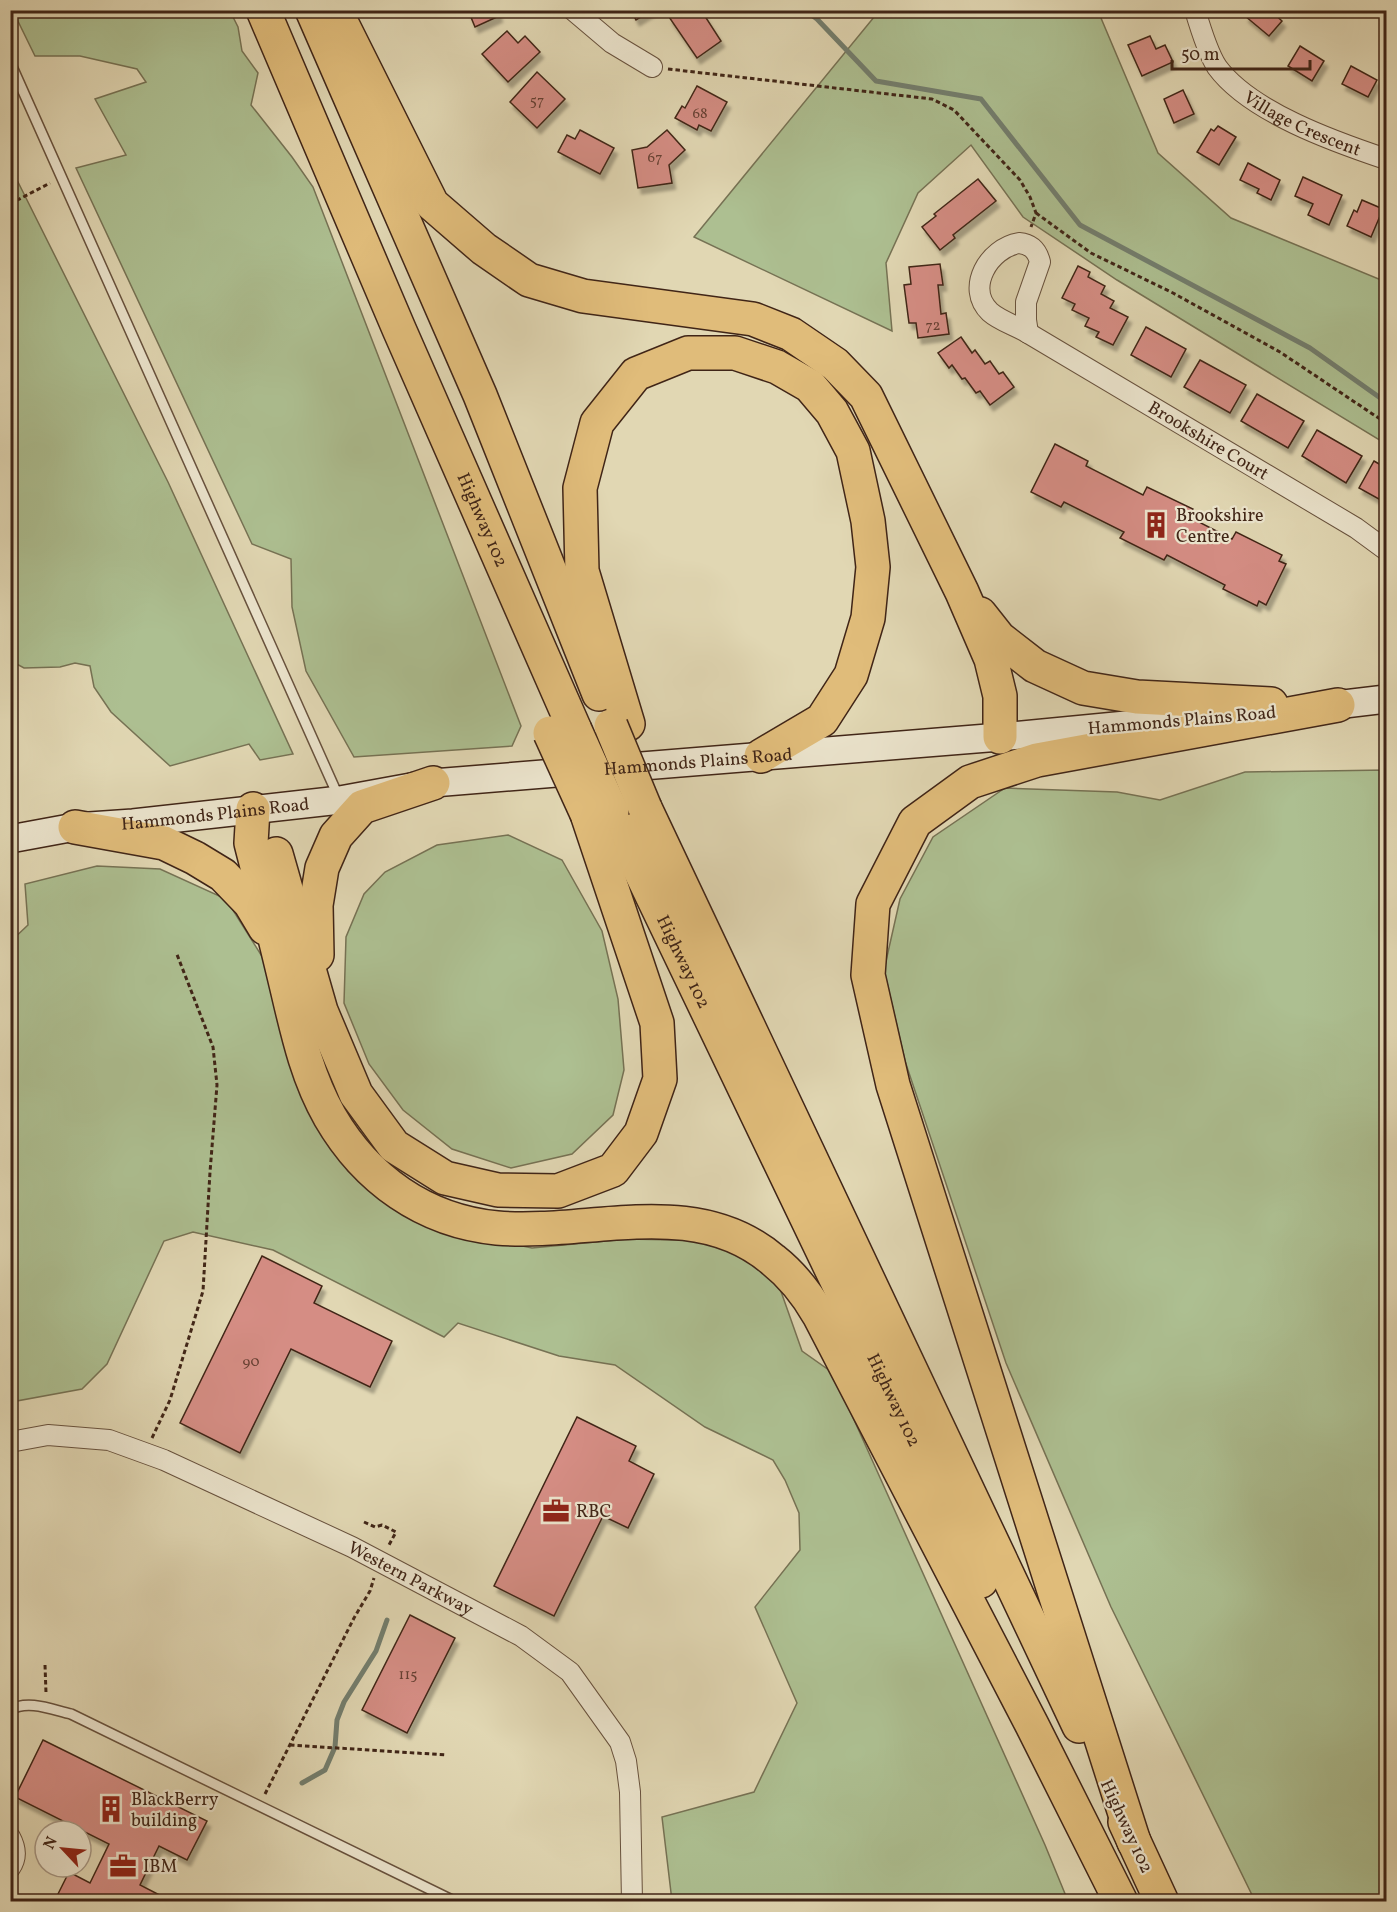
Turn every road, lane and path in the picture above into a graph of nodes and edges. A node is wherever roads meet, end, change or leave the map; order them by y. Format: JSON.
{"nodes":[{"id":1,"x":263,"y":10,"type":"edge"},
{"id":2,"x":312,"y":10,"type":"edge"},
{"id":3,"x":335,"y":10,"type":"edge"},
{"id":4,"x":573,"y":10,"type":"edge"},
{"id":5,"x":1195,"y":10,"type":"edge"},
{"id":6,"x":10,"y":62,"type":"edge"},
{"id":7,"x":652,"y":68,"type":"joint"},
{"id":8,"x":1386,"y":159,"type":"edge"},
{"id":9,"x":63,"y":176,"type":"junction"},
{"id":10,"x":10,"y":204,"type":"edge"},
{"id":11,"x":1036,"y":213,"type":"junction"},
{"id":12,"x":1024,"y":243,"type":"junction"},
{"id":13,"x":1028,"y":333,"type":"junction"},
{"id":14,"x":1386,"y":423,"type":"edge"},
{"id":15,"x":1386,"y":550,"type":"edge"},
{"id":16,"x":962,"y":592,"type":"junction"},
{"id":17,"x":1386,"y":699,"type":"edge"},
{"id":18,"x":1330,"y":706,"type":"junction"},
{"id":19,"x":619,"y":725,"type":"junction"},
{"id":20,"x":1000,"y":737,"type":"junction"},
{"id":21,"x":761,"y":756,"type":"junction"},
{"id":22,"x":433,"y":783,"type":"junction"},
{"id":23,"x":340,"y":800,"type":"junction"},
{"id":24,"x":253,"y":809,"type":"junction"},
{"id":25,"x":599,"y":813,"type":"junction"},
{"id":26,"x":75,"y":827,"type":"junction"},
{"id":27,"x":10,"y":839,"type":"edge"},
{"id":28,"x":176,"y":952,"type":"dead end"},
{"id":29,"x":279,"y":952,"type":"junction"},
{"id":30,"x":321,"y":1011,"type":"junction"},
{"id":31,"x":10,"y":1442,"type":"edge"},
{"id":32,"x":144,"y":1453,"type":"junction"},
{"id":33,"x":364,"y":1522,"type":"dead end"},
{"id":34,"x":387,"y":1549,"type":"dead end"},
{"id":35,"x":377,"y":1569,"type":"dead end"},
{"id":36,"x":45,"y":1665,"type":"dead end"},
{"id":37,"x":46,"y":1698,"type":"dead end"},
{"id":38,"x":10,"y":1710,"type":"edge"},
{"id":39,"x":290,"y":1745,"type":"junction"},
{"id":40,"x":447,"y":1755,"type":"dead end"},
{"id":41,"x":259,"y":1806,"type":"junction"},
{"id":42,"x":10,"y":1838,"type":"edge"},
{"id":43,"x":1134,"y":1842,"type":"junction"},
{"id":44,"x":10,"y":1868,"type":"edge"},
{"id":45,"x":456,"y":1902,"type":"edge"},
{"id":46,"x":632,"y":1902,"type":"edge"},
{"id":47,"x":1121,"y":1902,"type":"edge"},
{"id":48,"x":1130,"y":1902,"type":"edge"},
{"id":49,"x":1162,"y":1902,"type":"edge"}],
"edges":[{"from":1,"to":25,"type":"highway","name":"Highway 102","bridge":true},
{"from":2,"to":19,"type":"highway","name":"Highway 102"},
{"from":3,"to":16,"type":"highway"},
{"from":4,"to":7,"type":"street"},
{"from":5,"to":8,"type":"street","name":"Village Crescent"},
{"from":6,"to":9,"type":"lane"},
{"from":7,"to":11,"type":"path"},
{"from":9,"to":10,"type":"path"},
{"from":9,"to":23,"type":"lane"},
{"from":11,"to":12,"type":"path"},
{"from":11,"to":14,"type":"path"},
{"from":12,"to":13,"type":"street"},
{"from":12,"to":13,"type":"street","name":"Brookshire Court"},
{"from":13,"to":15,"type":"street","name":"Brookshire Court"},
{"from":16,"to":18,"type":"highway"},
{"from":16,"to":20,"type":"highway"},
{"from":17,"to":18,"type":"main road","name":"Hammonds Plains Road"},
{"from":18,"to":20,"type":"main road","name":"Hammonds Plains Road"},
{"from":18,"to":43,"type":"highway"},
{"from":19,"to":21,"type":"highway"},
{"from":19,"to":43,"type":"highway","name":"Highway 102","bridge":true},
{"from":20,"to":21,"type":"main road","name":"Hammonds Plains Road"},
{"from":21,"to":22,"type":"main road","name":"Hammonds Plains Road"},
{"from":22,"to":23,"type":"main road","name":"Hammonds Plains Road"},
{"from":22,"to":30,"type":"highway"},
{"from":23,"to":24,"type":"main road","name":"Hammonds Plains Road"},
{"from":24,"to":26,"type":"main road","name":"Hammonds Plains Road"},
{"from":24,"to":29,"type":"highway"},
{"from":24,"to":30,"type":"highway"},
{"from":25,"to":30,"type":"highway"},
{"from":25,"to":48,"type":"highway","name":"Highway 102"},
{"from":26,"to":27,"type":"main road","name":"Hammonds Plains Road"},
{"from":26,"to":29,"type":"highway"},
{"from":28,"to":32,"type":"path"},
{"from":29,"to":47,"type":"highway"},
{"from":31,"to":32,"type":"street","name":"Western Parkway"},
{"from":32,"to":46,"type":"street","name":"Western Parkway"},
{"from":33,"to":34,"type":"path"},
{"from":35,"to":39,"type":"path"},
{"from":36,"to":37,"type":"path"},
{"from":38,"to":41,"type":"lane"},
{"from":39,"to":40,"type":"path"},
{"from":39,"to":41,"type":"path"},
{"from":41,"to":45,"type":"lane"},
{"from":42,"to":44,"type":"street"},
{"from":43,"to":49,"type":"highway","name":"Highway 102"}]}
